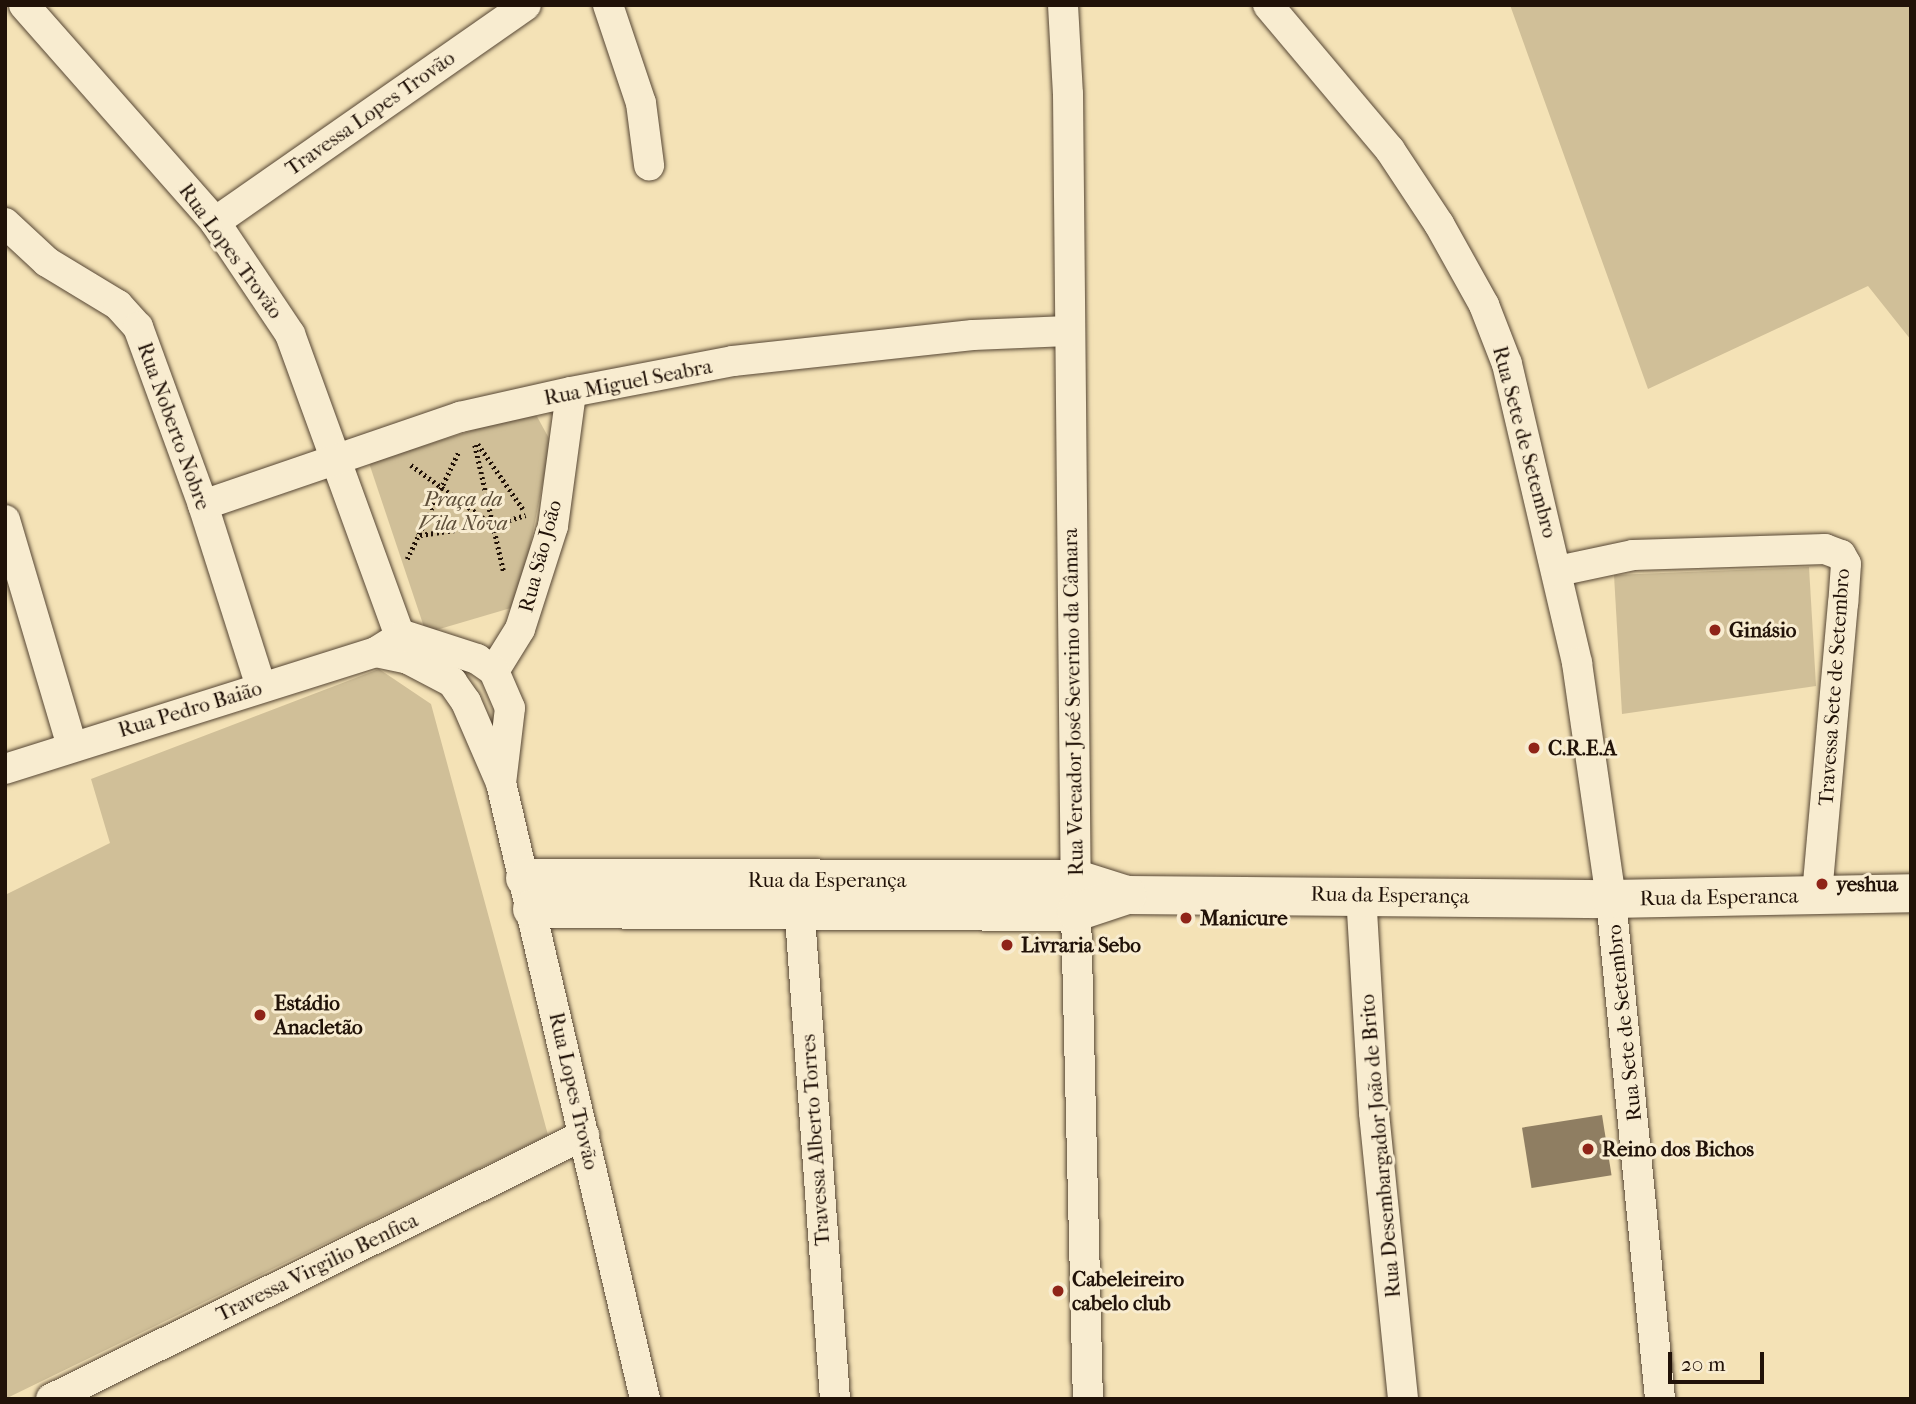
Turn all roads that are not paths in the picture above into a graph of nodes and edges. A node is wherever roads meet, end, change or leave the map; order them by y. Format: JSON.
{"nodes":[{"id":1,"x":24,"y":5,"type":"edge"},
{"id":2,"x":526,"y":5,"type":"edge"},
{"id":3,"x":608,"y":5,"type":"edge"},
{"id":4,"x":1063,"y":5,"type":"edge"},
{"id":5,"x":1268,"y":5,"type":"edge"},
{"id":6,"x":649,"y":164,"type":"dead end"},
{"id":7,"x":215,"y":222,"type":"junction"},
{"id":8,"x":5,"y":223,"type":"edge"},
{"id":9,"x":1068,"y":331,"type":"junction"},
{"id":10,"x":571,"y":392,"type":"junction"},
{"id":11,"x":337,"y":456,"type":"junction"},
{"id":12,"x":203,"y":505,"type":"junction"},
{"id":13,"x":5,"y":520,"type":"edge"},
{"id":14,"x":1558,"y":570,"type":"junction"},
{"id":15,"x":406,"y":647,"type":"junction"},
{"id":16,"x":494,"y":671,"type":"junction"},
{"id":17,"x":261,"y":687,"type":"junction"},
{"id":18,"x":72,"y":746,"type":"junction"},
{"id":19,"x":5,"y":769,"type":"edge"},
{"id":20,"x":501,"y":783,"type":"junction"},
{"id":21,"x":529,"y":893,"type":"junction"},
{"id":22,"x":1361,"y":894,"type":"junction"},
{"id":23,"x":1911,"y":894,"type":"edge"},
{"id":24,"x":1817,"y":895,"type":"junction"},
{"id":25,"x":798,"y":896,"type":"junction"},
{"id":26,"x":1076,"y":896,"type":"junction"},
{"id":27,"x":1611,"y":899,"type":"junction"},
{"id":28,"x":584,"y":1135,"type":"junction"},
{"id":29,"x":51,"y":1399,"type":"edge"},
{"id":30,"x":645,"y":1399,"type":"edge"},
{"id":31,"x":835,"y":1399,"type":"edge"},
{"id":32,"x":1088,"y":1399,"type":"edge"},
{"id":33,"x":1403,"y":1399,"type":"edge"},
{"id":34,"x":1660,"y":1399,"type":"edge"}],
"edges":[{"from":1,"to":7,"type":"street","name":"Rua Lopes Trovão"},
{"from":2,"to":7,"type":"street","name":"Travessa Lopes Trovão"},
{"from":3,"to":6,"type":"street"},
{"from":4,"to":9,"type":"street","name":"Rua Vereador José Severino da Câmara"},
{"from":5,"to":14,"type":"street","name":"Rua Sete de Setembro"},
{"from":7,"to":11,"type":"street","name":"Rua Lopes Trovão"},
{"from":8,"to":12,"type":"street","name":"Rua Noberto Nobre"},
{"from":9,"to":10,"type":"street","name":"Rua Miguel Seabra"},
{"from":9,"to":26,"type":"street","name":"Rua Vereador José Severino da Câmara"},
{"from":10,"to":11,"type":"street","name":"Rua Miguel Seabra"},
{"from":10,"to":16,"type":"street","name":"Rua São João"},
{"from":11,"to":12,"type":"street","name":"Rua Miguel Seabra"},
{"from":11,"to":15,"type":"street","name":"Rua Lopes Trovão"},
{"from":12,"to":17,"type":"street","name":"Rua Noberto Nobre"},
{"from":13,"to":18,"type":"street"},
{"from":14,"to":24,"type":"street","name":"Travessa Sete de Setembro"},
{"from":14,"to":27,"type":"street","name":"Rua Sete de Setembro"},
{"from":15,"to":16,"type":"street"},
{"from":15,"to":17,"type":"street","name":"Rua Pedro Baião"},
{"from":15,"to":20,"type":"street"},
{"from":16,"to":20,"type":"street"},
{"from":17,"to":18,"type":"street","name":"Rua Pedro Baião"},
{"from":18,"to":19,"type":"street","name":"Rua Pedro Baião"},
{"from":20,"to":21,"type":"street","name":"Rua Lopes Trovão"},
{"from":21,"to":25,"type":"street","name":"Rua da Esperança"},
{"from":21,"to":28,"type":"street","name":"Rua Lopes Trovão"},
{"from":22,"to":26,"type":"street","name":"Rua da Esperança"},
{"from":22,"to":27,"type":"street","name":"Rua da Esperança"},
{"from":22,"to":33,"type":"street","name":"Rua Desembargador João de Brito"},
{"from":23,"to":24,"type":"street","name":"Rua da Esperanca"},
{"from":24,"to":27,"type":"street","name":"Rua da Esperanca"},
{"from":25,"to":26,"type":"street","name":"Rua da Esperança"},
{"from":25,"to":31,"type":"street","name":"Travessa Alberto Torres"},
{"from":26,"to":32,"type":"street","name":"Rua Vereador José Severino da Câmara"},
{"from":27,"to":34,"type":"street","name":"Rua Sete de Setembro"},
{"from":28,"to":29,"type":"street","name":"Travessa Virgilio Benfica"},
{"from":28,"to":30,"type":"street","name":"Rua Lopes Trovão"}]}
